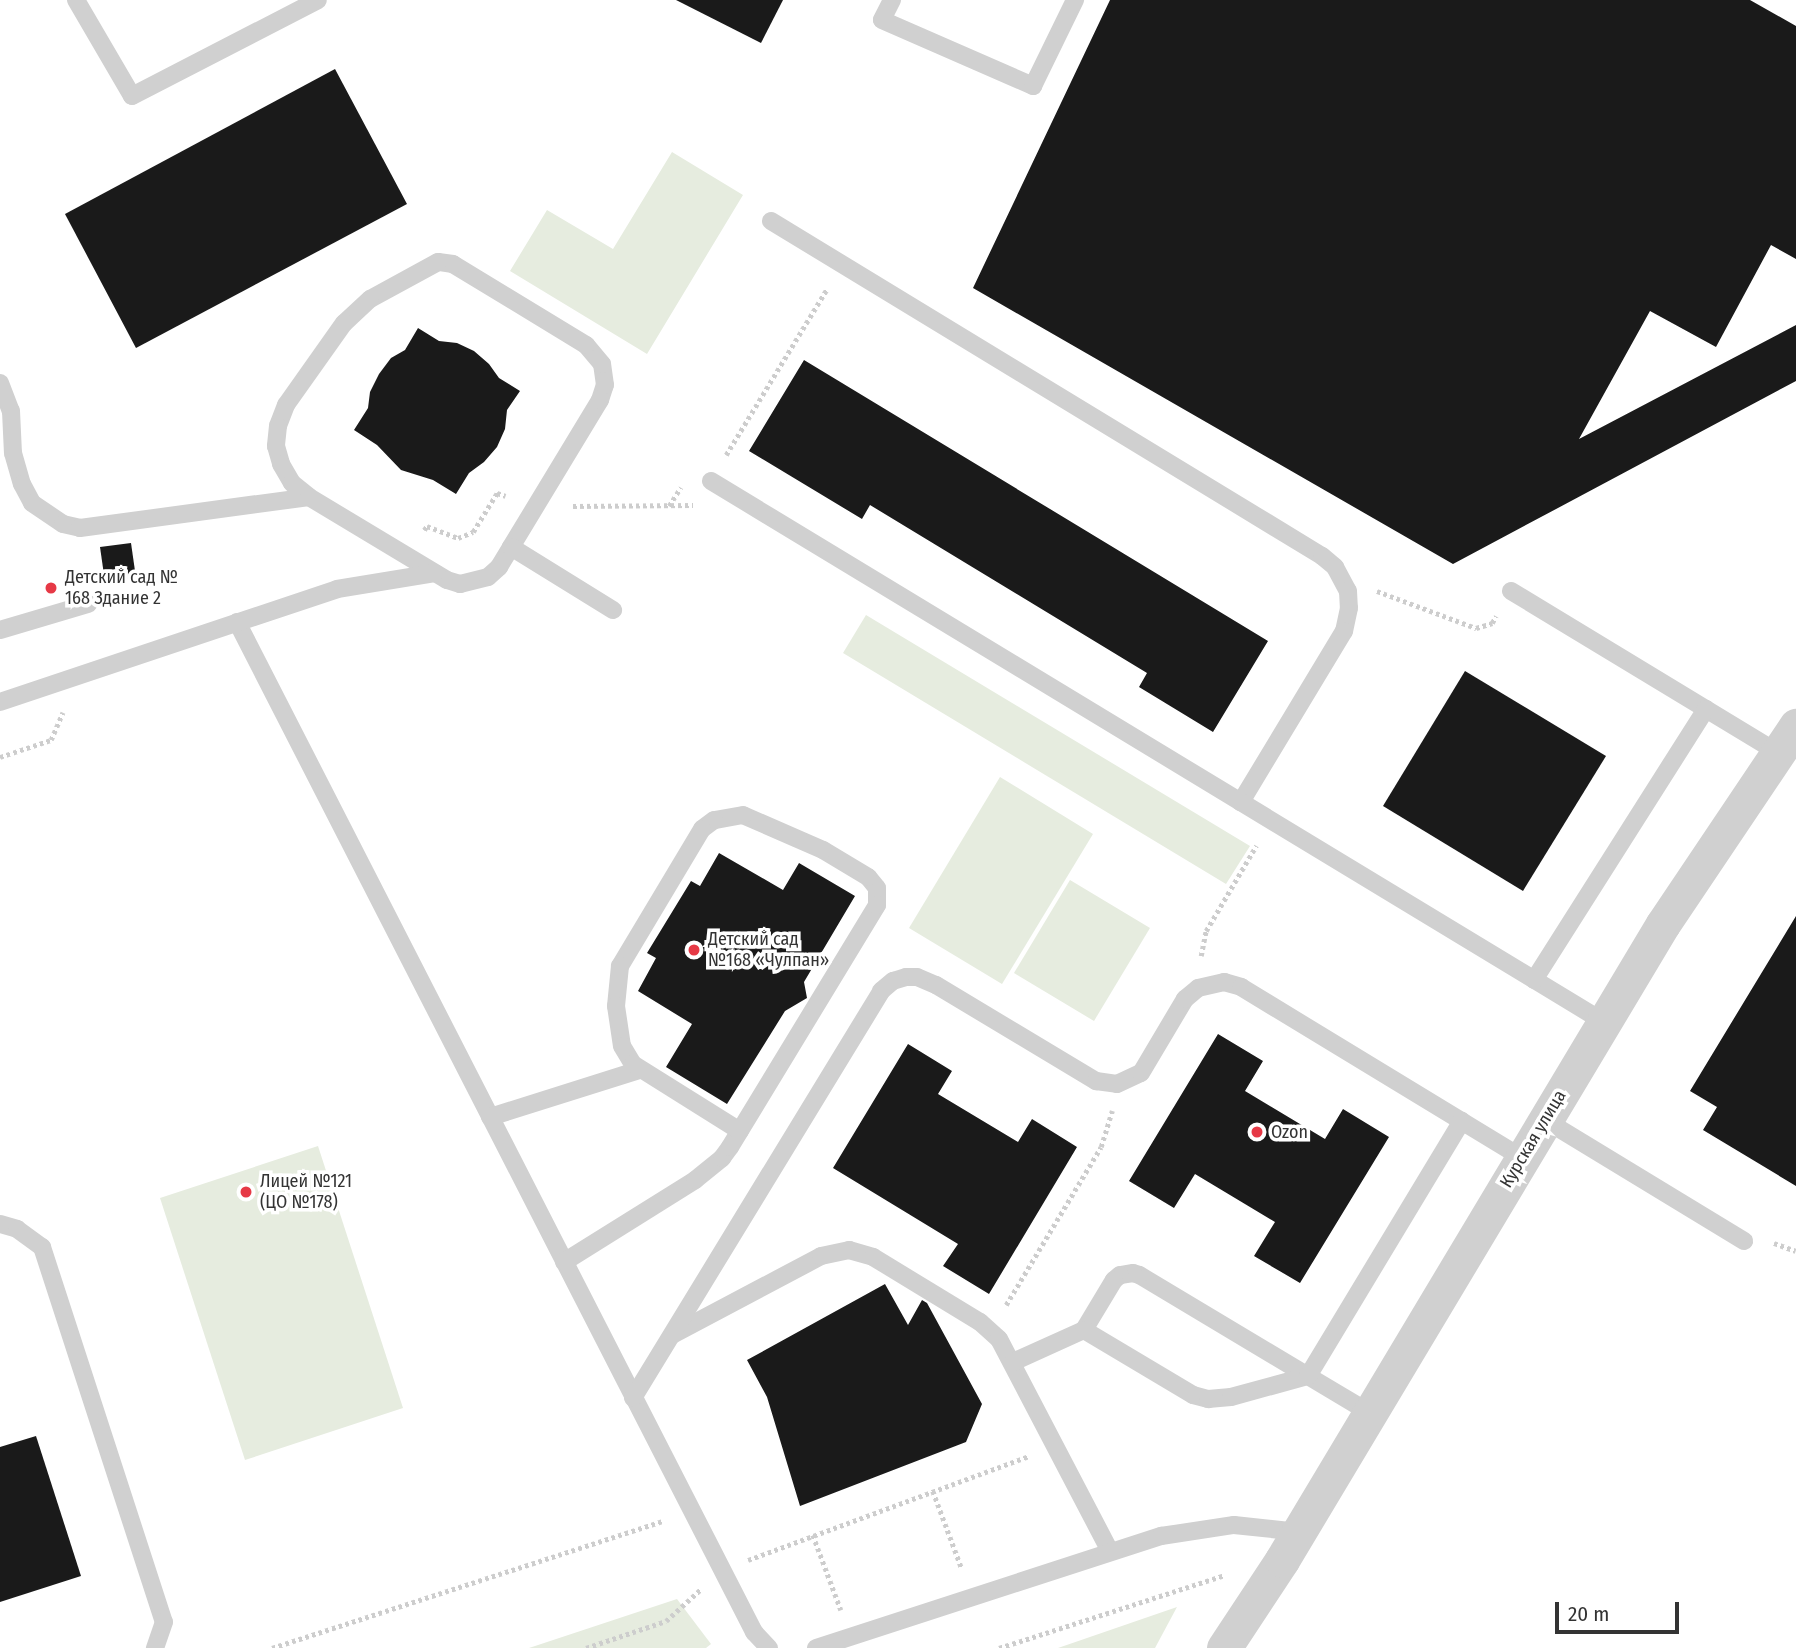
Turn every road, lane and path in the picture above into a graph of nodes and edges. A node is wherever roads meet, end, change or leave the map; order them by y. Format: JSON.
{"nodes":[{"id":1,"x":76,"y":0,"type":"edge"},
{"id":2,"x":318,"y":0,"type":"edge"},
{"id":3,"x":892,"y":0,"type":"edge"},
{"id":4,"x":1075,"y":0,"type":"edge"},
{"id":5,"x":771,"y":221,"type":"dead end"},
{"id":6,"x":842,"y":264,"type":"junction"},
{"id":7,"x":0,"y":383,"type":"edge"},
{"id":8,"x":711,"y":481,"type":"joint"},
{"id":9,"x":309,"y":496,"type":"junction"},
{"id":10,"x":750,"y":505,"type":"junction"},
{"id":11,"x":536,"y":506,"type":"junction"},
{"id":12,"x":511,"y":547,"type":"junction"},
{"id":13,"x":435,"y":573,"type":"junction"},
{"id":14,"x":1342,"y":577,"type":"junction"},
{"id":15,"x":1511,"y":591,"type":"joint"},
{"id":16,"x":88,"y":604,"type":"dead end"},
{"id":17,"x":613,"y":610,"type":"dead end"},
{"id":18,"x":237,"y":622,"type":"junction"},
{"id":19,"x":0,"y":630,"type":"edge"},
{"id":20,"x":0,"y":702,"type":"edge"},
{"id":21,"x":1706,"y":709,"type":"junction"},
{"id":22,"x":1790,"y":738,"type":"edge"},
{"id":23,"x":1241,"y":802,"type":"junction"},
{"id":24,"x":1271,"y":821,"type":"junction"},
{"id":25,"x":1534,"y":980,"type":"junction"},
{"id":26,"x":1198,"y":988,"type":"junction"},
{"id":27,"x":1604,"y":1022,"type":"junction"},
{"id":28,"x":639,"y":1070,"type":"junction"},
{"id":29,"x":1117,"y":1084,"type":"junction"},
{"id":30,"x":491,"y":1117,"type":"junction"},
{"id":31,"x":1545,"y":1120,"type":"junction"},
{"id":32,"x":1462,"y":1121,"type":"junction"},
{"id":33,"x":740,"y":1131,"type":"junction"},
{"id":34,"x":1522,"y":1158,"type":"junction"},
{"id":35,"x":0,"y":1224,"type":"edge"},
{"id":36,"x":1744,"y":1241,"type":"dead end"},
{"id":37,"x":564,"y":1262,"type":"junction"},
{"id":38,"x":991,"y":1330,"type":"junction"},
{"id":39,"x":1084,"y":1330,"type":"junction"},
{"id":40,"x":671,"y":1335,"type":"junction"},
{"id":41,"x":1013,"y":1362,"type":"junction"},
{"id":42,"x":1308,"y":1376,"type":"junction"},
{"id":43,"x":633,"y":1398,"type":"junction"},
{"id":44,"x":1370,"y":1413,"type":"junction"},
{"id":45,"x":1056,"y":1446,"type":"junction"},
{"id":46,"x":933,"y":1491,"type":"junction"},
{"id":47,"x":692,"y":1512,"type":"junction"},
{"id":48,"x":813,"y":1535,"type":"junction"},
{"id":49,"x":1290,"y":1546,"type":"junction"},
{"id":50,"x":1110,"y":1551,"type":"junction"},
{"id":51,"x":722,"y":1570,"type":"junction"},
{"id":52,"x":1230,"y":1573,"type":"dead end"},
{"id":53,"x":972,"y":1597,"type":"junction"},
{"id":54,"x":850,"y":1637,"type":"junction"},
{"id":55,"x":155,"y":1648,"type":"edge"},
{"id":56,"x":272,"y":1648,"type":"edge"},
{"id":57,"x":586,"y":1648,"type":"edge"},
{"id":58,"x":769,"y":1648,"type":"edge"},
{"id":59,"x":816,"y":1648,"type":"edge"},
{"id":60,"x":999,"y":1648,"type":"edge"},
{"id":61,"x":1224,"y":1648,"type":"edge"},
{"id":62,"x":1248,"y":1648,"type":"edge"}],
"edges":[{"from":1,"to":2,"type":"lane"},
{"from":3,"to":4,"type":"lane"},
{"from":5,"to":6,"type":"lane"},
{"from":6,"to":8,"type":"path"},
{"from":6,"to":14,"type":"lane"},
{"from":7,"to":9,"type":"lane"},
{"from":8,"to":10,"type":"lane"},
{"from":9,"to":11,"type":"lane"},
{"from":9,"to":13,"type":"lane"},
{"from":10,"to":11,"type":"path"},
{"from":10,"to":23,"type":"lane"},
{"from":11,"to":12,"type":"lane"},
{"from":12,"to":13,"type":"lane"},
{"from":12,"to":17,"type":"lane"},
{"from":13,"to":18,"type":"lane"},
{"from":14,"to":15,"type":"path"},
{"from":14,"to":23,"type":"lane"},
{"from":15,"to":21,"type":"lane"},
{"from":16,"to":19,"type":"lane"},
{"from":18,"to":20,"type":"lane"},
{"from":18,"to":30,"type":"lane"},
{"from":21,"to":22,"type":"lane"},
{"from":21,"to":25,"type":"lane"},
{"from":22,"to":27,"type":"street","name":"Курская улица"},
{"from":23,"to":24,"type":"lane"},
{"from":24,"to":25,"type":"lane"},
{"from":24,"to":26,"type":"path"},
{"from":25,"to":27,"type":"lane"},
{"from":26,"to":29,"type":"lane"},
{"from":26,"to":32,"type":"lane"},
{"from":27,"to":31,"type":"street","name":"Курская улица"},
{"from":28,"to":30,"type":"lane"},
{"from":28,"to":33,"type":"lane"},
{"from":28,"to":33,"type":"lane"},
{"from":29,"to":38,"type":"path"},
{"from":29,"to":40,"type":"lane"},
{"from":30,"to":37,"type":"lane"},
{"from":31,"to":34,"type":"street","name":"Курская улица"},
{"from":31,"to":36,"type":"lane"},
{"from":32,"to":34,"type":"lane"},
{"from":32,"to":42,"type":"lane"},
{"from":33,"to":37,"type":"lane"},
{"from":34,"to":44,"type":"street","name":"Курская улица"},
{"from":35,"to":55,"type":"lane"},
{"from":37,"to":43,"type":"lane"},
{"from":38,"to":40,"type":"lane"},
{"from":38,"to":41,"type":"lane"},
{"from":39,"to":41,"type":"lane"},
{"from":39,"to":42,"type":"lane"},
{"from":39,"to":42,"type":"lane"},
{"from":40,"to":43,"type":"lane"},
{"from":41,"to":45,"type":"lane"},
{"from":42,"to":44,"type":"lane"},
{"from":43,"to":47,"type":"lane"},
{"from":44,"to":49,"type":"street","name":"Курская улица"},
{"from":45,"to":46,"type":"path"},
{"from":45,"to":50,"type":"lane"},
{"from":46,"to":48,"type":"path"},
{"from":46,"to":53,"type":"path"},
{"from":47,"to":51,"type":"lane"},
{"from":47,"to":56,"type":"path"},
{"from":48,"to":51,"type":"path"},
{"from":48,"to":54,"type":"path"},
{"from":49,"to":50,"type":"lane"},
{"from":49,"to":61,"type":"street","name":"Курская улица"},
{"from":49,"to":62,"type":"street","name":"Курская улица"},
{"from":50,"to":53,"type":"lane"},
{"from":51,"to":57,"type":"path"},
{"from":51,"to":58,"type":"lane"},
{"from":52,"to":60,"type":"path"},
{"from":53,"to":54,"type":"lane"},
{"from":54,"to":59,"type":"lane"}]}
